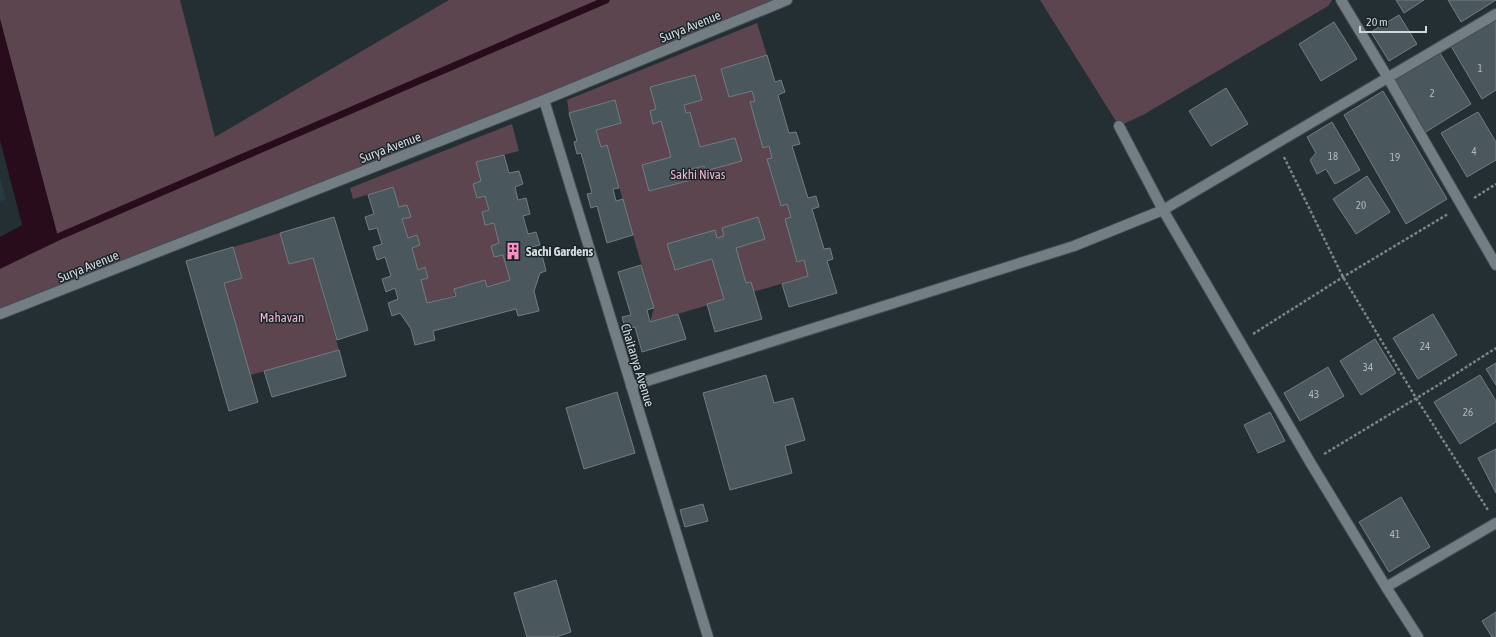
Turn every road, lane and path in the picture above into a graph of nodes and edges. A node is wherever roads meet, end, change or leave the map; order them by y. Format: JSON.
{"nodes":[{"id":1,"x":787,"y":0,"type":"edge"},
{"id":2,"x":1340,"y":0,"type":"edge"},
{"id":3,"x":1496,"y":14,"type":"edge"},
{"id":4,"x":1388,"y":78,"type":"junction"},
{"id":5,"x":544,"y":100,"type":"junction"},
{"id":6,"x":1120,"y":126,"type":"dead end"},
{"id":7,"x":1277,"y":142,"type":"junction"},
{"id":8,"x":1496,"y":184,"type":"edge"},
{"id":9,"x":1462,"y":206,"type":"junction"},
{"id":10,"x":1162,"y":210,"type":"junction"},
{"id":11,"x":1496,"y":265,"type":"edge"},
{"id":12,"x":1343,"y":277,"type":"junction"},
{"id":13,"x":0,"y":314,"type":"edge"},
{"id":14,"x":1240,"y":342,"type":"junction"},
{"id":15,"x":1496,"y":348,"type":"edge"},
{"id":16,"x":631,"y":386,"type":"junction"},
{"id":17,"x":1416,"y":398,"type":"junction"},
{"id":18,"x":1310,"y":462,"type":"junction"},
{"id":19,"x":1494,"y":520,"type":"edge"},
{"id":20,"x":1386,"y":587,"type":"junction"},
{"id":21,"x":708,"y":637,"type":"edge"},
{"id":22,"x":1418,"y":637,"type":"edge"}],
"edges":[{"from":1,"to":5,"type":"street","name":"Surya Avenue"},
{"from":2,"to":4,"type":"street"},
{"from":3,"to":4,"type":"street"},
{"from":4,"to":7,"type":"street"},
{"from":4,"to":9,"type":"street"},
{"from":5,"to":13,"type":"street","name":"Surya Avenue"},
{"from":5,"to":16,"type":"street","name":"Chaitanya Avenue"},
{"from":6,"to":10,"type":"street"},
{"from":7,"to":10,"type":"street"},
{"from":7,"to":12,"type":"path"},
{"from":8,"to":9,"type":"path"},
{"from":9,"to":11,"type":"street"},
{"from":9,"to":12,"type":"path"},
{"from":10,"to":14,"type":"street"},
{"from":10,"to":16,"type":"street"},
{"from":12,"to":14,"type":"path"},
{"from":12,"to":17,"type":"path"},
{"from":14,"to":18,"type":"street"},
{"from":15,"to":17,"type":"path"},
{"from":16,"to":21,"type":"street","name":"Chaitanya Avenue"},
{"from":17,"to":18,"type":"path"},
{"from":17,"to":19,"type":"path"},
{"from":18,"to":20,"type":"street"},
{"from":19,"to":20,"type":"street"},
{"from":20,"to":22,"type":"street"}]}
